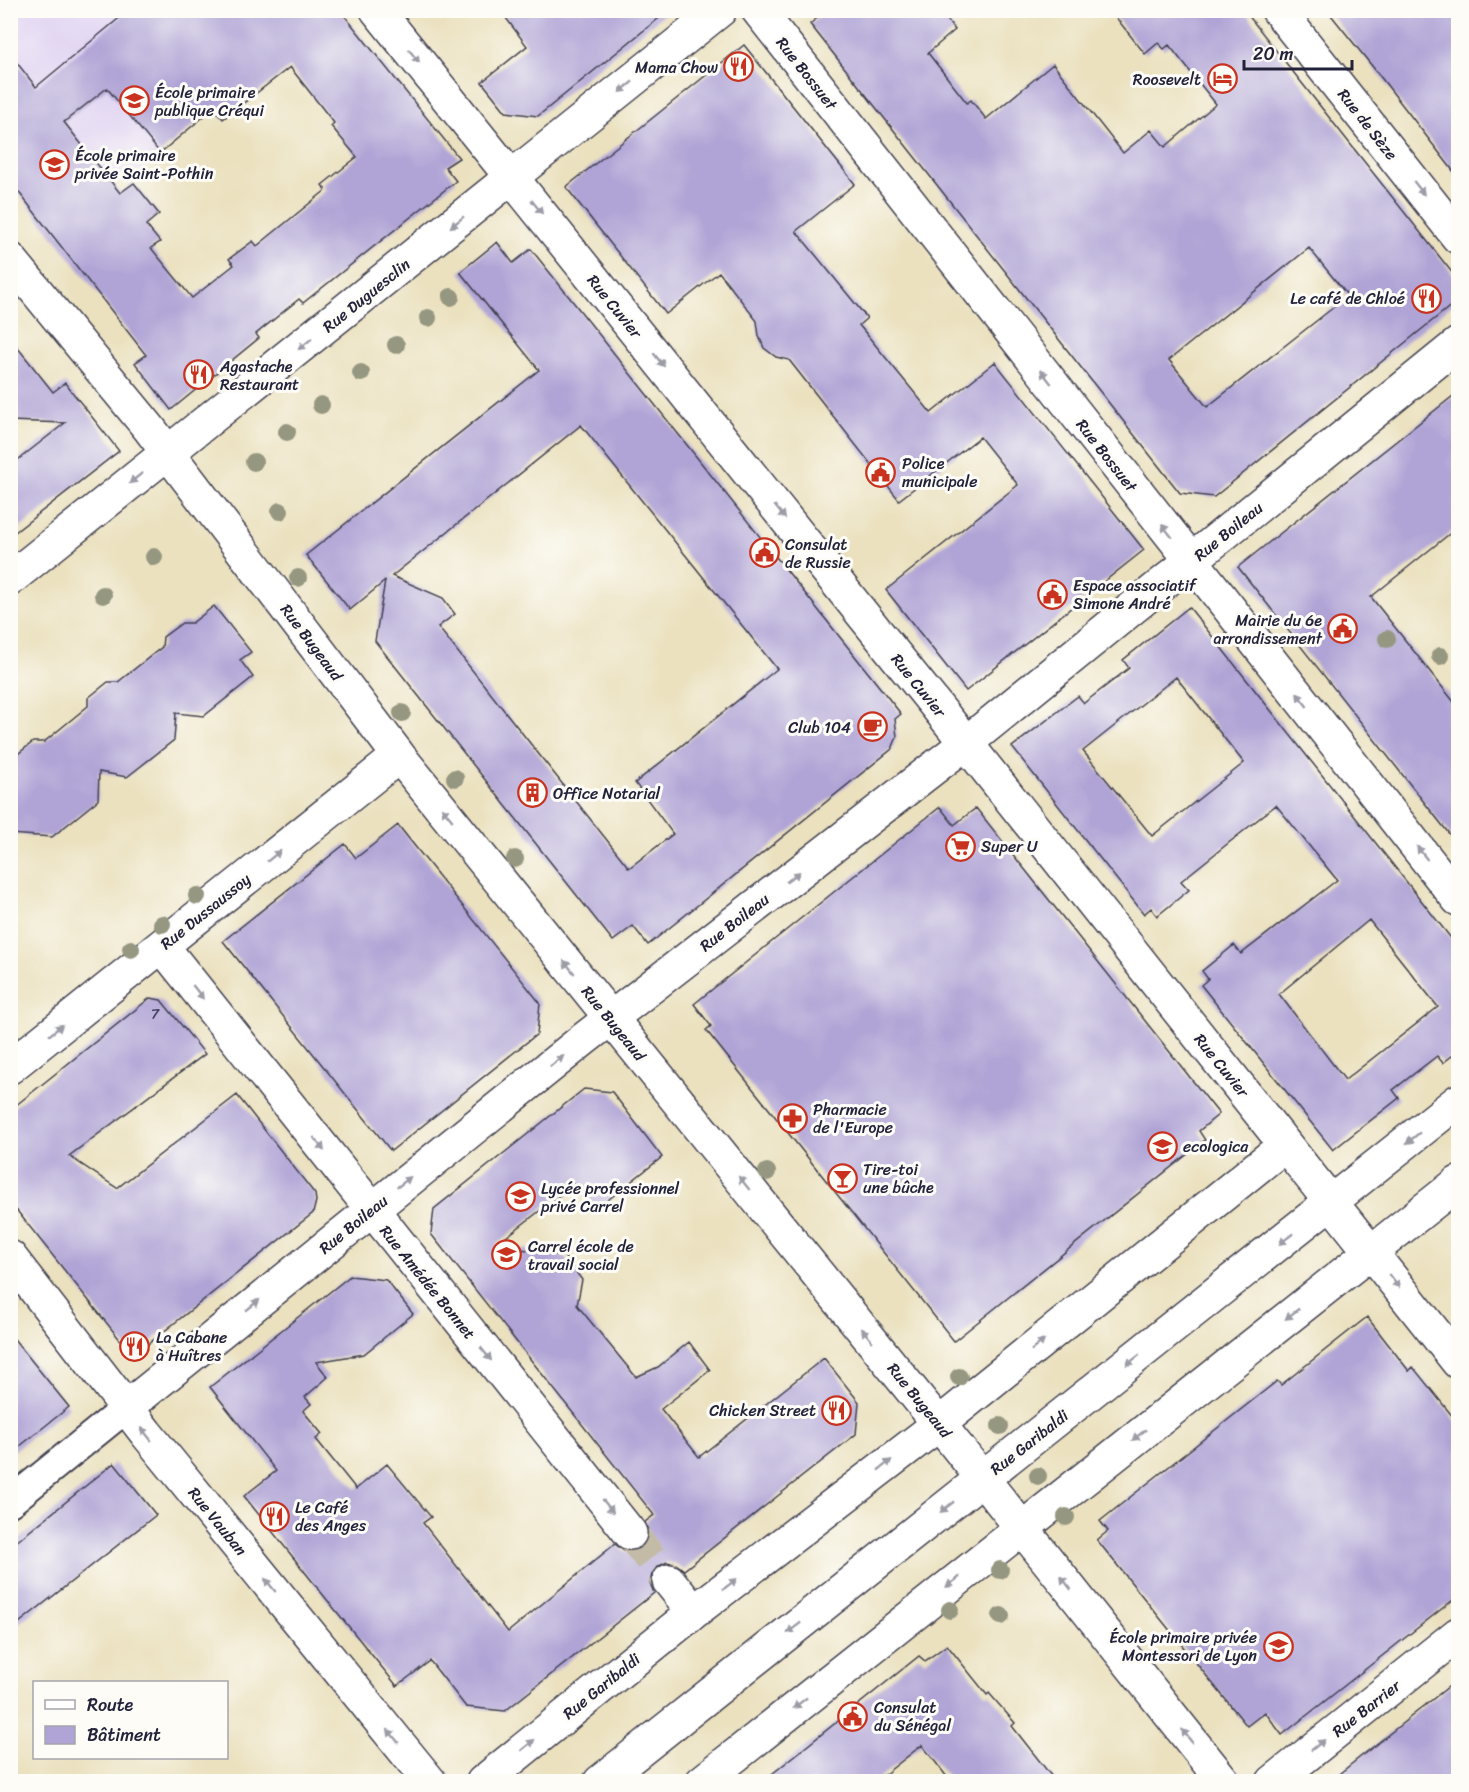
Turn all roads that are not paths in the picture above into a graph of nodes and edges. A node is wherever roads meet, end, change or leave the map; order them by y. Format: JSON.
{"nodes":[{"id":1,"x":377,"y":10,"type":"edge"},
{"id":2,"x":720,"y":10,"type":"edge"},
{"id":3,"x":758,"y":10,"type":"edge"},
{"id":4,"x":1278,"y":10,"type":"edge"},
{"id":5,"x":513,"y":178,"type":"junction"},
{"id":6,"x":1458,"y":237,"type":"edge"},
{"id":7,"x":10,"y":259,"type":"edge"},
{"id":8,"x":1458,"y":344,"type":"edge"},
{"id":9,"x":168,"y":453,"type":"junction"},
{"id":10,"x":1192,"y":560,"type":"junction"},
{"id":11,"x":10,"y":579,"type":"edge"},
{"id":12,"x":966,"y":743,"type":"junction"},
{"id":13,"x":399,"y":756,"type":"junction"},
{"id":14,"x":1458,"y":898,"type":"edge"},
{"id":15,"x":162,"y":946,"type":"junction"},
{"id":16,"x":610,"y":1019,"type":"junction"},
{"id":17,"x":10,"y":1067,"type":"edge"},
{"id":18,"x":1458,"y":1101,"type":"edge"},
{"id":19,"x":1285,"y":1145,"type":"junction"},
{"id":20,"x":1458,"y":1183,"type":"edge"},
{"id":21,"x":1332,"y":1203,"type":"junction"},
{"id":22,"x":370,"y":1210,"type":"junction"},
{"id":23,"x":1371,"y":1252,"type":"junction"},
{"id":24,"x":10,"y":1257,"type":"edge"},
{"id":25,"x":1458,"y":1362,"type":"edge"},
{"id":26,"x":126,"y":1408,"type":"junction"},
{"id":27,"x":939,"y":1424,"type":"junction"},
{"id":28,"x":983,"y":1479,"type":"junction"},
{"id":29,"x":10,"y":1502,"type":"edge"},
{"id":30,"x":1022,"y":1528,"type":"junction"},
{"id":31,"x":630,"y":1533,"type":"tunnel mouth"},
{"id":32,"x":669,"y":1581,"type":"tunnel mouth"},
{"id":33,"x":694,"y":1612,"type":"junction"},
{"id":34,"x":1458,"y":1634,"type":"edge"},
{"id":35,"x":430,"y":1782,"type":"edge"},
{"id":36,"x":483,"y":1782,"type":"edge"},
{"id":37,"x":600,"y":1782,"type":"edge"},
{"id":38,"x":702,"y":1782,"type":"edge"},
{"id":39,"x":1224,"y":1782,"type":"edge"},
{"id":40,"x":1273,"y":1782,"type":"edge"}],
"edges":[{"from":1,"to":5,"type":"street","name":"Rue Cuvier","one_way":true},
{"from":2,"to":5,"type":"street","name":"Rue Duguesclin","one_way":true},
{"from":10,"to":3,"type":"street","name":"Rue Bossuet","one_way":true},
{"from":4,"to":6,"type":"street","name":"Rue de Sèze","one_way":true},
{"from":5,"to":9,"type":"street","name":"Rue Duguesclin","one_way":true},
{"from":5,"to":12,"type":"street","name":"Rue Cuvier","one_way":true},
{"from":7,"to":9,"type":"street","name":"Rue Bugeaud"},
{"from":8,"to":10,"type":"street","name":"Rue Boileau"},
{"from":9,"to":11,"type":"street","name":"Rue Duguesclin","one_way":true},
{"from":9,"to":13,"type":"street","name":"Rue Bugeaud"},
{"from":10,"to":12,"type":"street","name":"Rue Boileau"},
{"from":14,"to":10,"type":"street","name":"Rue Bossuet","one_way":true},
{"from":16,"to":12,"type":"street","name":"Rue Boileau","one_way":true},
{"from":12,"to":19,"type":"street","name":"Rue Cuvier"},
{"from":15,"to":13,"type":"street","name":"Rue Dussaussoy","one_way":true},
{"from":16,"to":13,"type":"street","name":"Rue Bugeaud","one_way":true},
{"from":17,"to":15,"type":"street","name":"Rue Dussaussoy","one_way":true},
{"from":15,"to":22,"type":"street","name":"Rue Amédée Bonnet","one_way":true},
{"from":22,"to":16,"type":"street","name":"Rue Boileau","one_way":true},
{"from":27,"to":16,"type":"street","name":"Rue Bugeaud","one_way":true},
{"from":18,"to":21,"type":"street","name":"Rue Garibaldi","one_way":true},
{"from":19,"to":21,"type":"street","name":"Rue Cuvier"},
{"from":27,"to":19,"type":"street","name":"Rue Garibaldi","one_way":true},
{"from":20,"to":23,"type":"street"},
{"from":21,"to":23,"type":"street","name":"Rue Cuvier"},
{"from":21,"to":28,"type":"street","name":"Rue Garibaldi","one_way":true},
{"from":26,"to":22,"type":"street","name":"Rue Boileau","one_way":true},
{"from":22,"to":31,"type":"street","name":"Rue Amédée Bonnet","one_way":true},
{"from":23,"to":25,"type":"street","name":"Rue Cuvier","one_way":true},
{"from":23,"to":30,"type":"street","one_way":true},
{"from":24,"to":26,"type":"street","name":"Rue Vauban"},
{"from":26,"to":29,"type":"street","name":"Rue Boileau"},
{"from":35,"to":26,"type":"street","name":"Rue Vauban","one_way":true},
{"from":27,"to":28,"type":"street","name":"Rue Bugeaud"},
{"from":33,"to":27,"type":"street","name":"Rue Garibaldi","one_way":true},
{"from":28,"to":30,"type":"street","name":"Rue Bugeaud"},
{"from":28,"to":37,"type":"street","name":"Rue Garibaldi","one_way":true},
{"from":30,"to":38,"type":"street","one_way":true},
{"from":39,"to":30,"type":"street","name":"Rue Bugeaud","one_way":true},
{"from":32,"to":33,"type":"street"},
{"from":36,"to":33,"type":"street","name":"Rue Garibaldi","one_way":true},
{"from":40,"to":34,"type":"street","name":"Rue Barrier","one_way":true}]}
